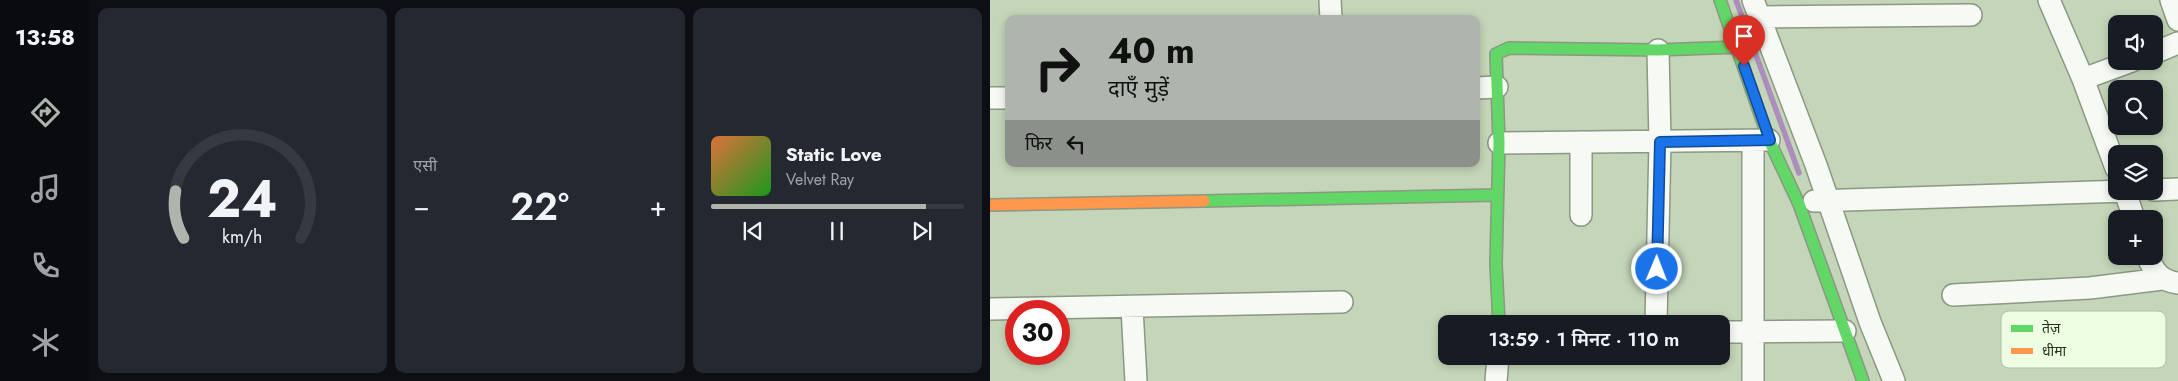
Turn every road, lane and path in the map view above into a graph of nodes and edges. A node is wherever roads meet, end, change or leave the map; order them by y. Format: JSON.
{"nodes":[{"id":1,"x":1330,"y":0,"type":"edge"},
{"id":2,"x":1720,"y":0,"type":"edge"},
{"id":3,"x":2049,"y":0,"type":"edge"},
{"id":4,"x":1756,"y":8,"type":"edge"},
{"id":5,"x":1331,"y":15,"type":"edge"},
{"id":6,"x":1971,"y":15,"type":"dead end"},
{"id":7,"x":2178,"y":43,"type":"edge"},
{"id":8,"x":1738,"y":47,"type":"junction"},
{"id":9,"x":1658,"y":50,"type":"junction"},
{"id":10,"x":2163,"y":50,"type":"edge"},
{"id":11,"x":2108,"y":70,"type":"edge"},
{"id":12,"x":2083,"y":79,"type":"junction"},
{"id":13,"x":1487,"y":88,"type":"edge"},
{"id":14,"x":990,"y":98,"type":"edge"},
{"id":15,"x":1005,"y":98,"type":"edge"},
{"id":16,"x":1761,"y":140,"type":"junction"},
{"id":17,"x":1581,"y":142,"type":"junction"},
{"id":18,"x":1660,"y":142,"type":"junction"},
{"id":19,"x":1499,"y":143,"type":"junction"},
{"id":20,"x":2108,"y":146,"type":"edge"},
{"id":21,"x":2178,"y":189,"type":"edge"},
{"id":22,"x":2163,"y":190,"type":"edge"},
{"id":23,"x":2108,"y":192,"type":"edge"},
{"id":24,"x":1496,"y":195,"type":"junction"},
{"id":25,"x":1812,"y":202,"type":"junction"},
{"id":26,"x":990,"y":206,"type":"edge"},
{"id":27,"x":1581,"y":215,"type":"dead end"},
{"id":28,"x":2151,"y":265,"type":"edge"},
{"id":29,"x":2170,"y":281,"type":"edge"},
{"id":30,"x":1953,"y":295,"type":"dead end"},
{"id":31,"x":1342,"y":302,"type":"dead end"},
{"id":32,"x":1132,"y":308,"type":"junction"},
{"id":33,"x":990,"y":309,"type":"edge"},
{"id":34,"x":1499,"y":315,"type":"edge"},
{"id":35,"x":1656,"y":315,"type":"edge"},
{"id":36,"x":1753,"y":331,"type":"junction"},
{"id":37,"x":1730,"y":332,"type":"edge"},
{"id":38,"x":1845,"y":332,"type":"junction"},
{"id":39,"x":1497,"y":365,"type":"edge"},
{"id":40,"x":1136,"y":381,"type":"edge"},
{"id":41,"x":1496,"y":381,"type":"edge"},
{"id":42,"x":1753,"y":381,"type":"edge"},
{"id":43,"x":1864,"y":381,"type":"edge"},
{"id":44,"x":1894,"y":381,"type":"edge"}],
"edges":[{"from":1,"to":5,"type":"street"},
{"from":2,"to":8,"type":"street"},
{"from":3,"to":12,"type":"street"},
{"from":4,"to":6,"type":"street"},
{"from":4,"to":25,"type":"street"},
{"from":7,"to":10,"type":"street"},
{"from":8,"to":9,"type":"street"},
{"from":8,"to":16,"type":"street"},
{"from":9,"to":13,"type":"street"},
{"from":9,"to":18,"type":"street"},
{"from":11,"to":12,"type":"street"},
{"from":12,"to":20,"type":"street"},
{"from":13,"to":19,"type":"street"},
{"from":14,"to":15,"type":"street"},
{"from":16,"to":18,"type":"street"},
{"from":16,"to":25,"type":"street"},
{"from":16,"to":36,"type":"street"},
{"from":17,"to":18,"type":"street"},
{"from":17,"to":19,"type":"street"},
{"from":17,"to":27,"type":"street"},
{"from":18,"to":35,"type":"street"},
{"from":19,"to":24,"type":"street"},
{"from":21,"to":22,"type":"street"},
{"from":23,"to":25,"type":"street"},
{"from":24,"to":26,"type":"street"},
{"from":24,"to":34,"type":"street"},
{"from":25,"to":38,"type":"street"},
{"from":25,"to":44,"type":"street"},
{"from":28,"to":29,"type":"street"},
{"from":29,"to":30,"type":"street"},
{"from":31,"to":32,"type":"street"},
{"from":32,"to":33,"type":"street"},
{"from":32,"to":40,"type":"street"},
{"from":36,"to":37,"type":"street"},
{"from":36,"to":38,"type":"street"},
{"from":36,"to":42,"type":"street"},
{"from":38,"to":43,"type":"street"},
{"from":39,"to":41,"type":"street"}]}
